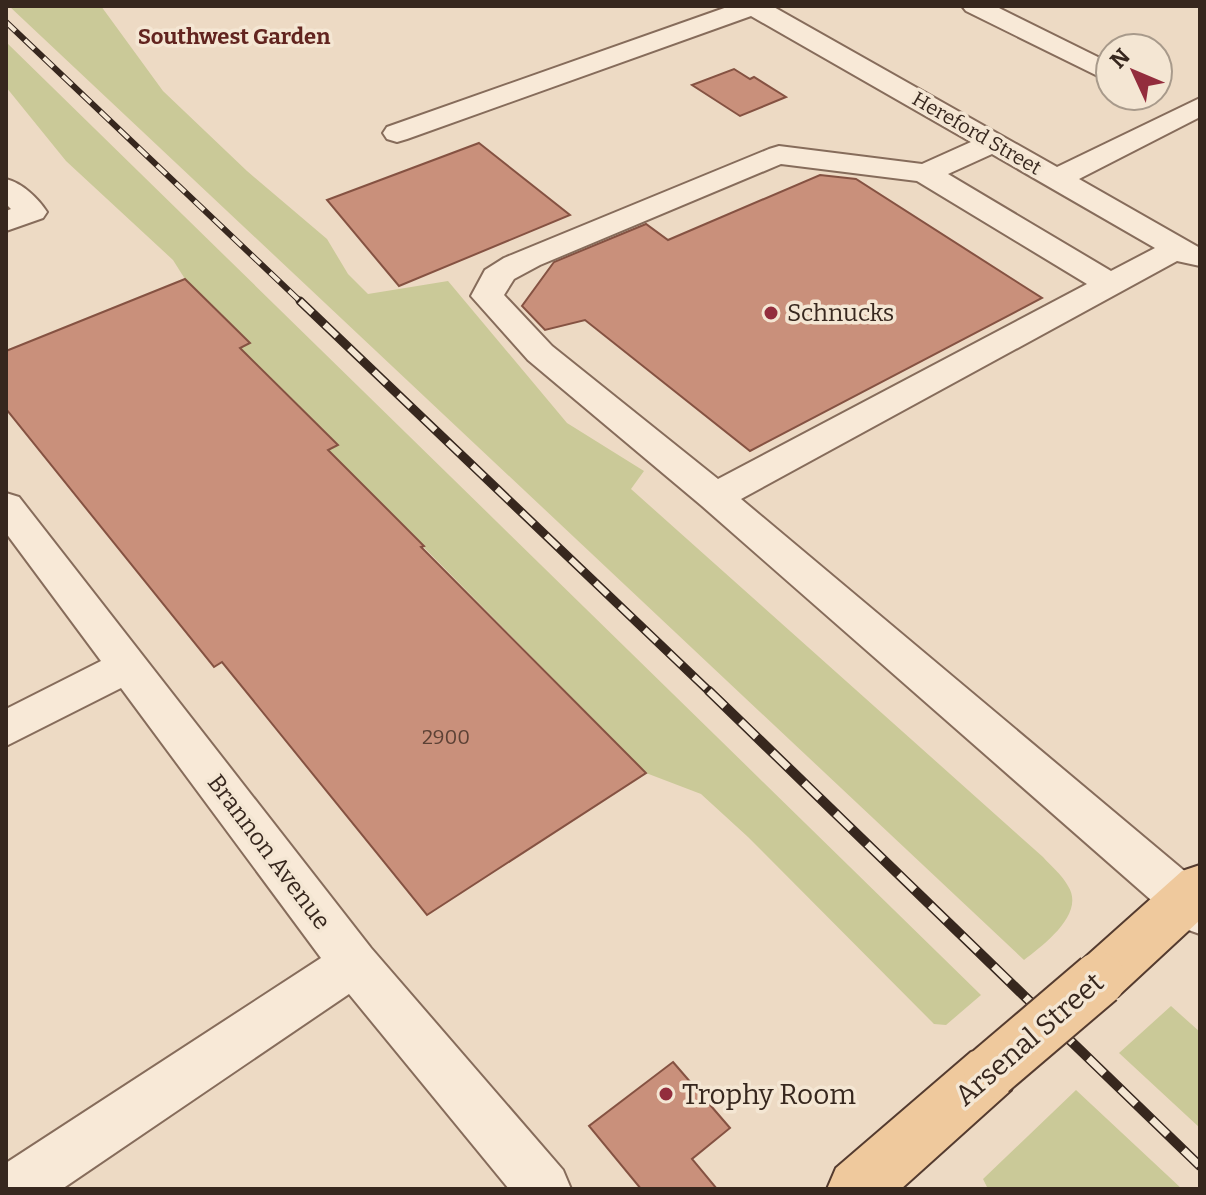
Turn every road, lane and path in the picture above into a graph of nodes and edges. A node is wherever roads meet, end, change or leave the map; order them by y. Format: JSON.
{"nodes":[{"id":1,"x":754,"y":6,"type":"edge"},
{"id":2,"x":987,"y":8,"type":"edge"},
{"id":3,"x":1094,"y":65,"type":"edge"},
{"id":4,"x":1174,"y":104,"type":"edge"},
{"id":5,"x":1196,"y":113,"type":"edge"},
{"id":6,"x":397,"y":133,"type":"dead end"},
{"id":7,"x":994,"y":143,"type":"junction"},
{"id":8,"x":925,"y":173,"type":"junction"},
{"id":9,"x":1057,"y":179,"type":"junction"},
{"id":10,"x":6,"y":188,"type":"edge"},
{"id":11,"x":6,"y":222,"type":"edge"},
{"id":12,"x":1189,"y":254,"type":"edge"},
{"id":13,"x":1111,"y":285,"type":"junction"},
{"id":14,"x":715,"y":497,"type":"junction"},
{"id":15,"x":6,"y":506,"type":"edge"},
{"id":16,"x":127,"y":666,"type":"junction"},
{"id":17,"x":6,"y":729,"type":"edge"},
{"id":18,"x":1195,"y":900,"type":"edge"},
{"id":19,"x":354,"y":963,"type":"junction"},
{"id":20,"x":15,"y":1189,"type":"edge"},
{"id":21,"x":544,"y":1189,"type":"edge"},
{"id":22,"x":857,"y":1189,"type":"edge"}],
"edges":[{"from":1,"to":6,"type":"street"},
{"from":1,"to":7,"type":"street","name":"Hereford Street"},
{"from":2,"to":3,"type":"street"},
{"from":4,"to":5,"type":"street"},
{"from":5,"to":9,"type":"street"},
{"from":7,"to":8,"type":"street"},
{"from":7,"to":9,"type":"street","name":"Hereford Street"},
{"from":8,"to":13,"type":"street"},
{"from":8,"to":14,"type":"street"},
{"from":9,"to":12,"type":"street","name":"Hereford Street"},
{"from":10,"to":11,"type":"street"},
{"from":12,"to":13,"type":"street"},
{"from":13,"to":14,"type":"street"},
{"from":14,"to":18,"type":"street"},
{"from":15,"to":16,"type":"street","name":"Brannon Avenue"},
{"from":16,"to":17,"type":"street"},
{"from":16,"to":19,"type":"street","name":"Brannon Avenue"},
{"from":18,"to":22,"type":"main road","name":"Arsenal Street","bridge":true},
{"from":19,"to":20,"type":"street"},
{"from":19,"to":21,"type":"street","name":"Brannon Avenue"}]}
